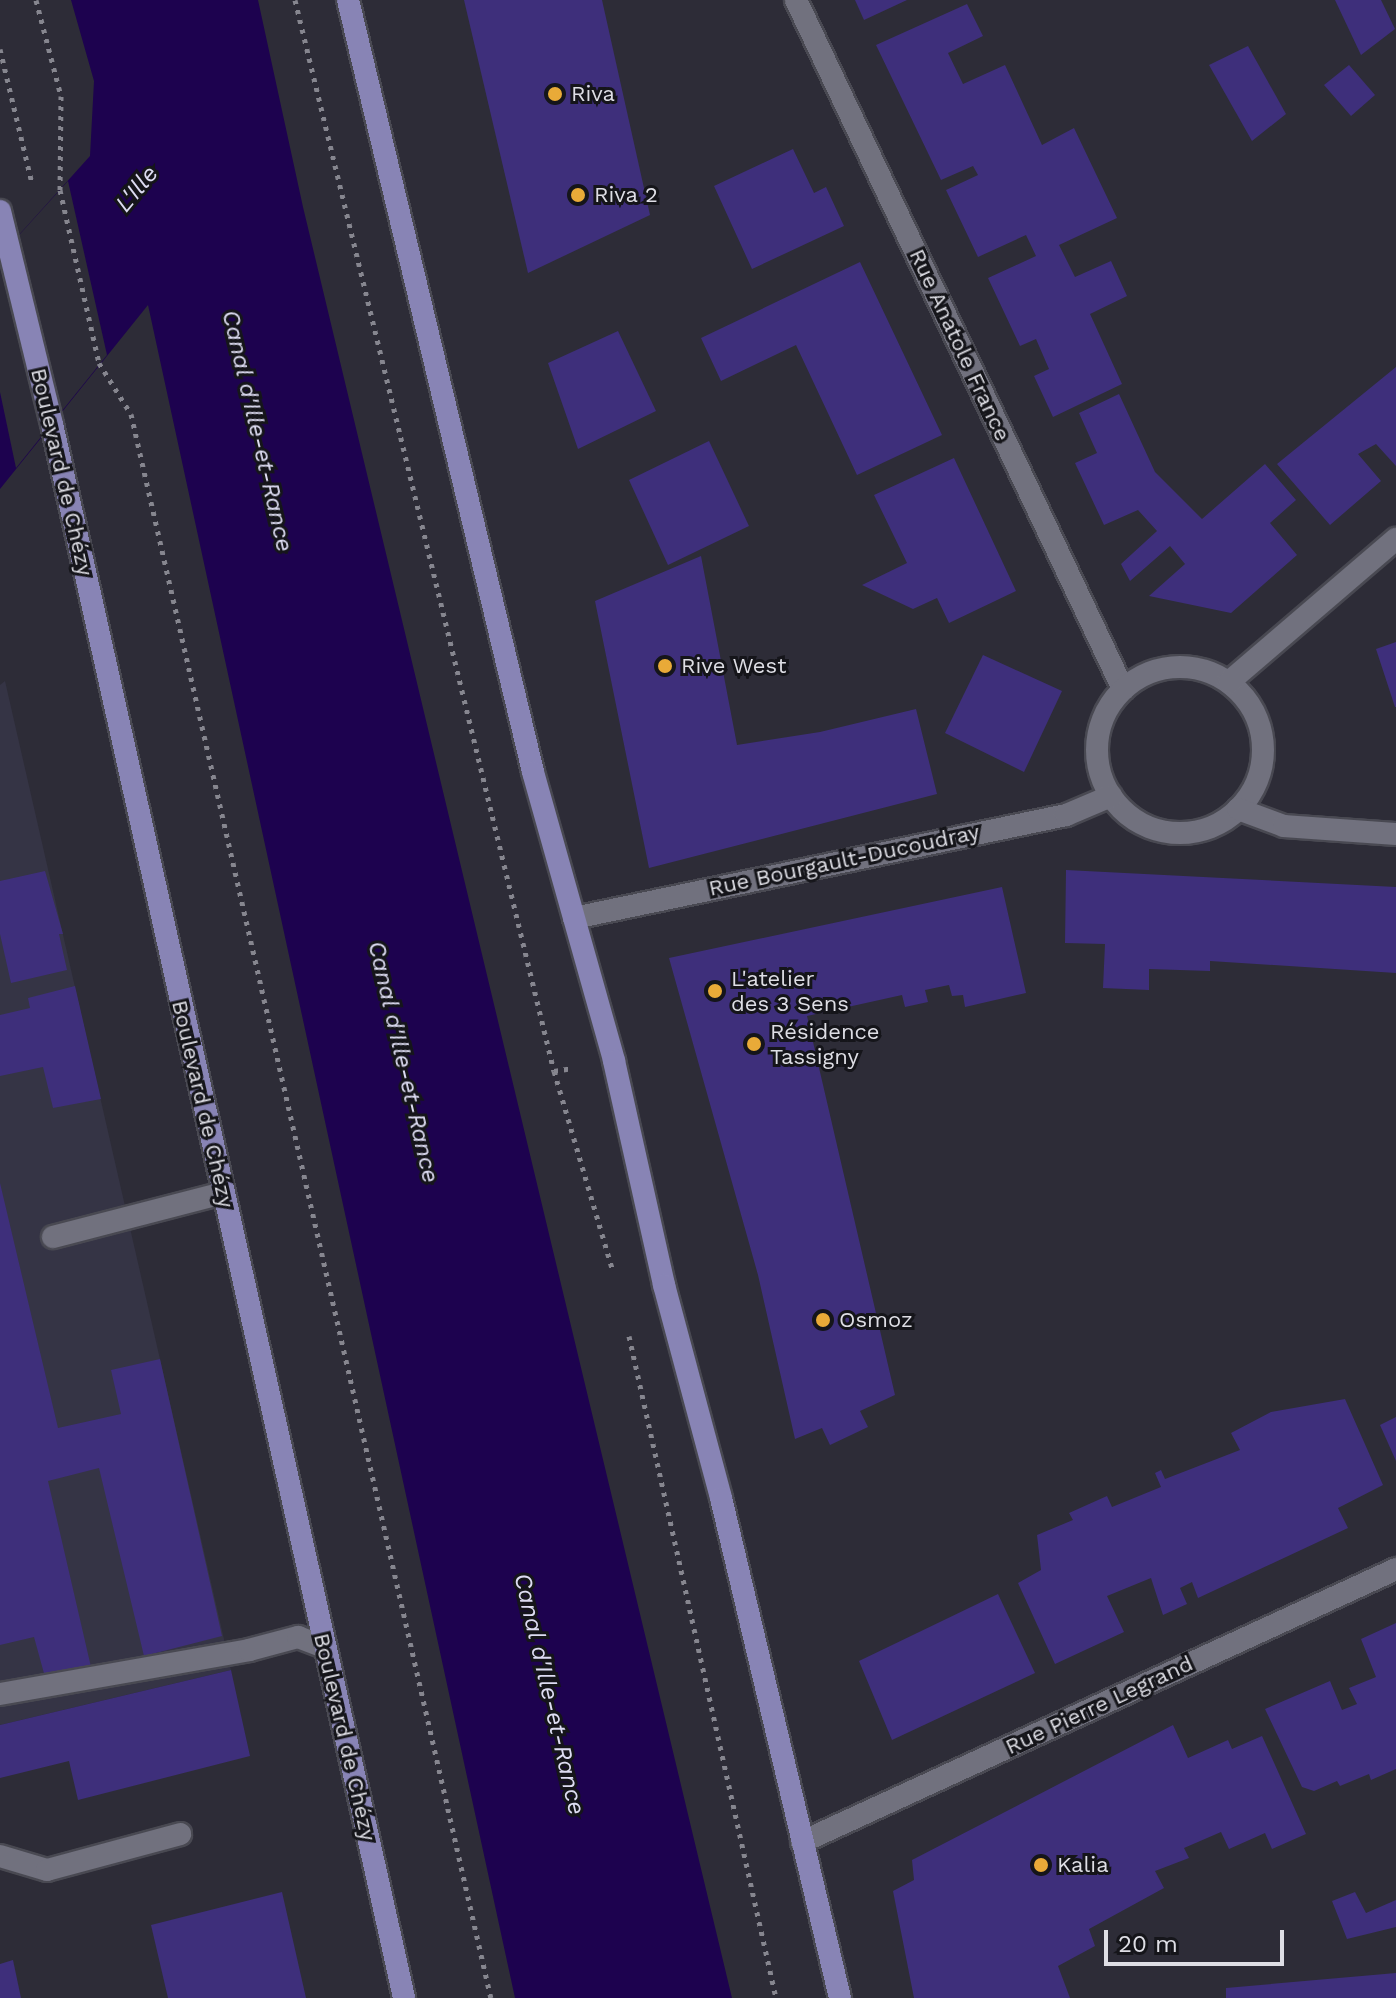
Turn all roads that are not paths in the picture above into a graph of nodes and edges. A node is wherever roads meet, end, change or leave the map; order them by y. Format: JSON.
{"nodes":[{"id":1,"x":348,"y":0,"type":"edge"},
{"id":2,"x":796,"y":0,"type":"edge"},
{"id":3,"x":0,"y":211,"type":"edge"},
{"id":4,"x":1396,"y":539,"type":"edge"},
{"id":5,"x":1229,"y":682,"type":"junction"},
{"id":6,"x":1123,"y":689,"type":"junction"},
{"id":7,"x":1111,"y":796,"type":"junction"},
{"id":8,"x":1238,"y":809,"type":"junction"},
{"id":9,"x":1396,"y":834,"type":"edge"},
{"id":10,"x":574,"y":918,"type":"junction"},
{"id":11,"x":223,"y":1193,"type":"junction"},
{"id":12,"x":53,"y":1237,"type":"dead end"},
{"id":13,"x":1396,"y":1569,"type":"edge"},
{"id":14,"x":324,"y":1647,"type":"junction"},
{"id":15,"x":0,"y":1694,"type":"edge"},
{"id":16,"x":180,"y":1834,"type":"dead end"},
{"id":17,"x":802,"y":1842,"type":"junction"},
{"id":18,"x":0,"y":1856,"type":"edge"},
{"id":19,"x":404,"y":1998,"type":"edge"},
{"id":20,"x":840,"y":1998,"type":"edge"}],
"edges":[{"from":1,"to":10,"type":"main road"},
{"from":2,"to":6,"type":"street","name":"Rue Anatole France"},
{"from":3,"to":11,"type":"main road","name":"Boulevard de Chézy"},
{"from":4,"to":5,"type":"street"},
{"from":5,"to":6,"type":"street"},
{"from":5,"to":8,"type":"street"},
{"from":6,"to":7,"type":"street"},
{"from":7,"to":8,"type":"street"},
{"from":7,"to":10,"type":"street","name":"Rue Bourgault-Ducoudray"},
{"from":8,"to":9,"type":"street"},
{"from":10,"to":17,"type":"main road"},
{"from":11,"to":12,"type":"street"},
{"from":11,"to":14,"type":"main road","name":"Boulevard de Chézy"},
{"from":13,"to":17,"type":"street","name":"Rue Pierre Legrand"},
{"from":14,"to":15,"type":"street"},
{"from":14,"to":19,"type":"main road","name":"Boulevard de Chézy"},
{"from":16,"to":18,"type":"street"},
{"from":17,"to":20,"type":"main road"}]}
